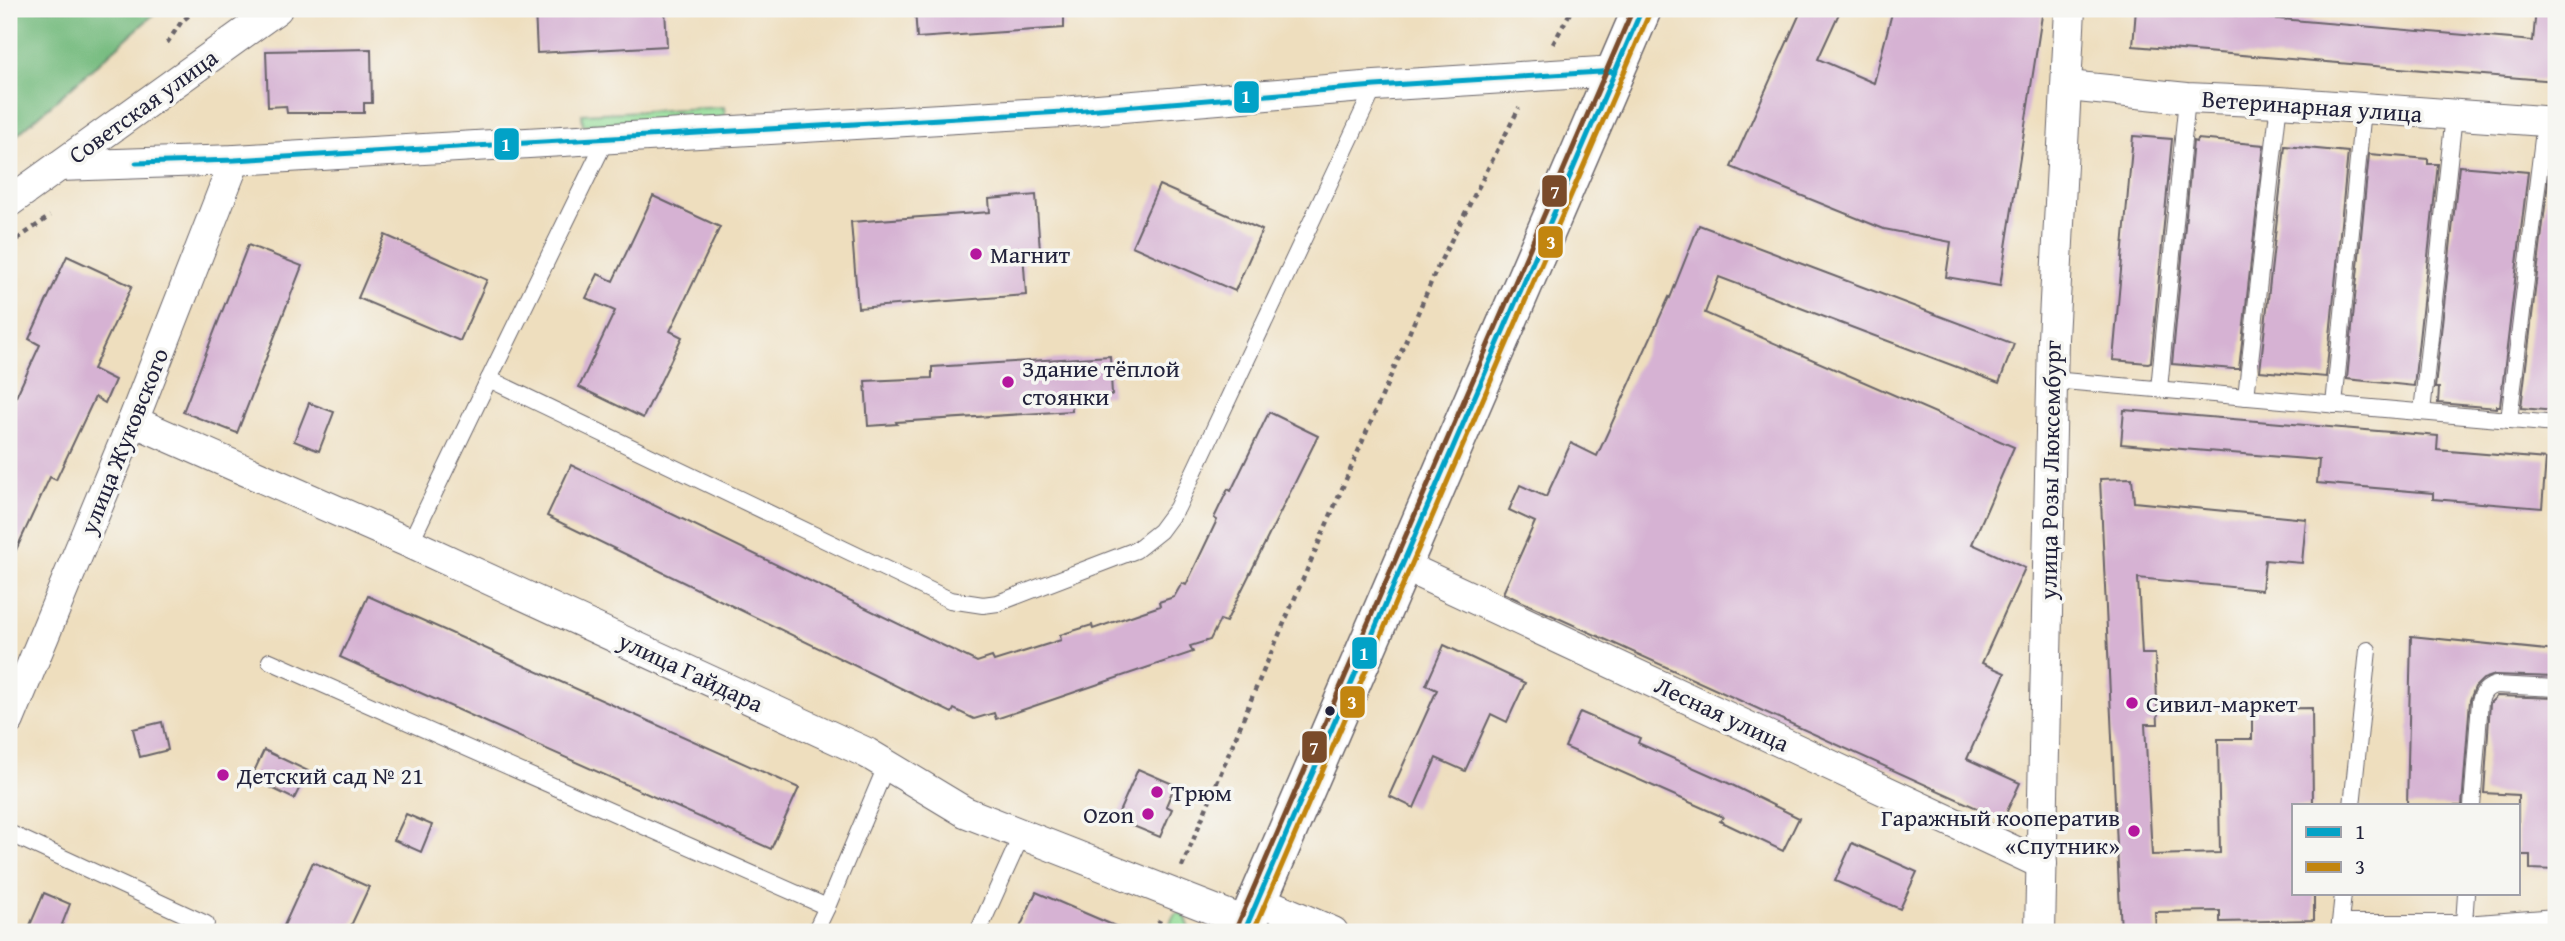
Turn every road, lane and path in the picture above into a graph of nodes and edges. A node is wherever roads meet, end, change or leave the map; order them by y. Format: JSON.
{"nodes":[{"id":1,"x":197,"y":9,"type":"edge"},
{"id":2,"x":277,"y":9,"type":"edge"},
{"id":3,"x":1572,"y":9,"type":"edge"},
{"id":4,"x":1642,"y":9,"type":"edge"},
{"id":5,"x":2070,"y":9,"type":"edge"},
{"id":6,"x":167,"y":43,"type":"dead end"},
{"id":7,"x":1616,"y":71,"type":"junction"},
{"id":8,"x":1538,"y":74,"type":"junction"},
{"id":9,"x":1375,"y":86,"type":"junction"},
{"id":10,"x":2068,"y":86,"type":"junction"},
{"id":11,"x":2187,"y":98,"type":"junction"},
{"id":12,"x":2279,"y":102,"type":"junction"},
{"id":13,"x":2363,"y":108,"type":"junction"},
{"id":14,"x":2454,"y":115,"type":"junction"},
{"id":15,"x":2550,"y":122,"type":"edge"},
{"id":16,"x":606,"y":139,"type":"junction"},
{"id":17,"x":235,"y":160,"type":"junction"},
{"id":18,"x":59,"y":166,"type":"junction"},
{"id":19,"x":9,"y":202,"type":"edge"},
{"id":20,"x":50,"y":216,"type":"dead end"},
{"id":21,"x":9,"y":245,"type":"edge"},
{"id":22,"x":489,"y":379,"type":"junction"},
{"id":23,"x":2052,"y":380,"type":"junction"},
{"id":24,"x":2159,"y":389,"type":"junction"},
{"id":25,"x":2246,"y":397,"type":"junction"},
{"id":26,"x":2334,"y":405,"type":"junction"},
{"id":27,"x":2423,"y":412,"type":"junction"},
{"id":28,"x":2509,"y":420,"type":"junction"},
{"id":29,"x":133,"y":421,"type":"junction"},
{"id":30,"x":2556,"y":424,"type":"edge"},
{"id":31,"x":410,"y":543,"type":"junction"},
{"id":32,"x":1402,"y":565,"type":"junction"},
{"id":33,"x":2368,"y":650,"type":"dead end"},
{"id":34,"x":270,"y":661,"type":"dead end"},
{"id":35,"x":2556,"y":688,"type":"edge"},
{"id":36,"x":9,"y":720,"type":"edge"},
{"id":37,"x":887,"y":764,"type":"junction"},
{"id":38,"x":2352,"y":804,"type":"edge"},
{"id":39,"x":2472,"y":804,"type":"edge"},
{"id":40,"x":9,"y":833,"type":"edge"},
{"id":41,"x":1021,"y":834,"type":"junction"},
{"id":42,"x":2042,"y":864,"type":"junction"},
{"id":43,"x":1172,"y":893,"type":"junction"},
{"id":44,"x":2343,"y":895,"type":"edge"},
{"id":45,"x":2466,"y":895,"type":"edge"},
{"id":46,"x":827,"y":907,"type":"junction"},
{"id":47,"x":2556,"y":917,"type":"edge"},
{"id":48,"x":1250,"y":918,"type":"edge"},
{"id":49,"x":2464,"y":923,"type":"junction"},
{"id":50,"x":206,"y":924,"type":"dead end"},
{"id":51,"x":2340,"y":928,"type":"edge"},
{"id":52,"x":815,"y":932,"type":"edge"},
{"id":53,"x":978,"y":932,"type":"edge"},
{"id":54,"x":1154,"y":932,"type":"edge"},
{"id":55,"x":1333,"y":932,"type":"edge"},
{"id":56,"x":2039,"y":932,"type":"edge"}],
"edges":[{"from":1,"to":6,"type":"path"},
{"from":2,"to":18,"type":"street","name":"Советская улица"},
{"from":3,"to":8,"type":"path"},
{"from":4,"to":7,"type":"street"},
{"from":5,"to":10,"type":"street","name":"улица Розы Люксембург"},
{"from":7,"to":8,"type":"street"},
{"from":7,"to":32,"type":"street"},
{"from":8,"to":9,"type":"street"},
{"from":8,"to":43,"type":"path"},
{"from":9,"to":16,"type":"street"},
{"from":9,"to":22,"type":"lane"},
{"from":10,"to":11,"type":"street","name":"Ветеринарная улица"},
{"from":10,"to":23,"type":"street","name":"улица Розы Люксембург"},
{"from":11,"to":12,"type":"street","name":"Ветеринарная улица"},
{"from":11,"to":24,"type":"lane"},
{"from":12,"to":13,"type":"street","name":"Ветеринарная улица"},
{"from":12,"to":25,"type":"lane"},
{"from":13,"to":14,"type":"street","name":"Ветеринарная улица"},
{"from":13,"to":26,"type":"lane"},
{"from":14,"to":15,"type":"street","name":"Ветеринарная улица"},
{"from":14,"to":27,"type":"lane"},
{"from":15,"to":28,"type":"lane"},
{"from":16,"to":17,"type":"street"},
{"from":16,"to":22,"type":"lane"},
{"from":17,"to":18,"type":"street"},
{"from":17,"to":29,"type":"street","name":"улица Жуковского"},
{"from":18,"to":19,"type":"street","name":"Советская улица"},
{"from":20,"to":21,"type":"path"},
{"from":22,"to":31,"type":"lane"},
{"from":23,"to":24,"type":"lane"},
{"from":23,"to":42,"type":"street","name":"улица Розы Люксембург"},
{"from":24,"to":25,"type":"lane"},
{"from":25,"to":26,"type":"lane"},
{"from":26,"to":27,"type":"lane"},
{"from":27,"to":28,"type":"lane"},
{"from":28,"to":30,"type":"lane"},
{"from":29,"to":31,"type":"street","name":"улица Гайдара"},
{"from":29,"to":36,"type":"street","name":"улица Жуковского"},
{"from":31,"to":37,"type":"street","name":"улица Гайдара"},
{"from":32,"to":42,"type":"street","name":"Лесная улица"},
{"from":32,"to":48,"type":"street"},
{"from":33,"to":38,"type":"lane"},
{"from":34,"to":46,"type":"lane"},
{"from":35,"to":39,"type":"lane"},
{"from":37,"to":41,"type":"street","name":"улица Гайдара"},
{"from":37,"to":46,"type":"lane"},
{"from":40,"to":50,"type":"lane"},
{"from":41,"to":43,"type":"street","name":"улица Гайдара"},
{"from":41,"to":53,"type":"lane"},
{"from":42,"to":56,"type":"street","name":"улица Розы Люксембург"},
{"from":43,"to":48,"type":"street","name":"улица Гайдара"},
{"from":43,"to":54,"type":"path"},
{"from":44,"to":51,"type":"lane"},
{"from":45,"to":49,"type":"lane"},
{"from":46,"to":52,"type":"lane"},
{"from":47,"to":49,"type":"lane"},
{"from":48,"to":55,"type":"street","name":"улица Гайдара"},
{"from":49,"to":51,"type":"lane"}]}
